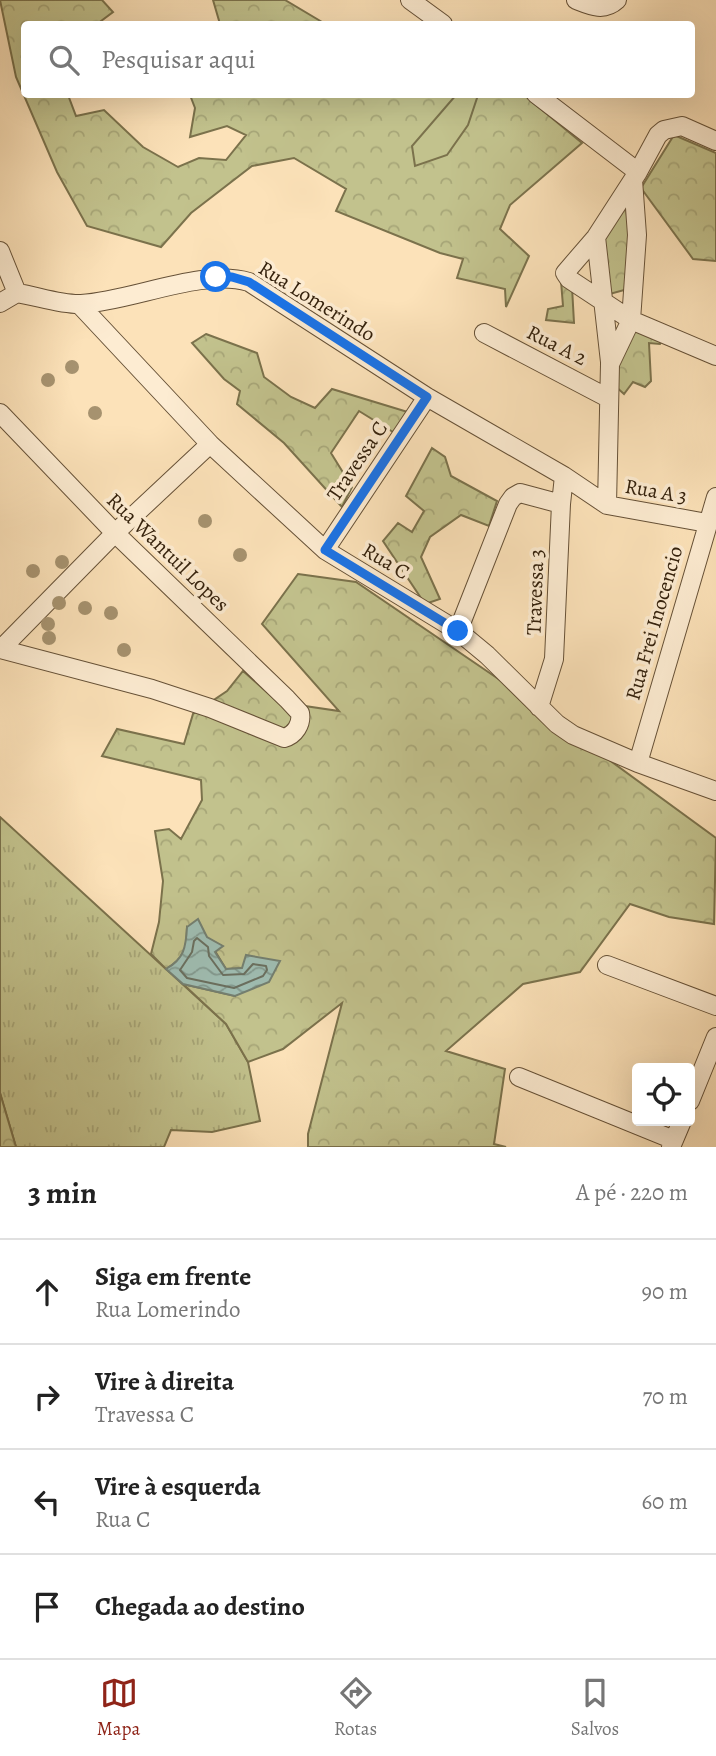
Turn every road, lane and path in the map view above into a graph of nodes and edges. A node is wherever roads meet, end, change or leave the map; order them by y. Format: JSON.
{"nodes":[{"id":1,"x":576,"y":0,"type":"edge"},
{"id":2,"x":617,"y":0,"type":"edge"},
{"id":3,"x":417,"y":2,"type":"edge"},
{"id":4,"x":439,"y":21,"type":"edge"},
{"id":5,"x":541,"y":98,"type":"edge"},
{"id":6,"x":716,"y":141,"type":"edge"},
{"id":7,"x":636,"y":176,"type":"junction"},
{"id":8,"x":596,"y":237,"type":"junction"},
{"id":9,"x":0,"y":251,"type":"edge"},
{"id":10,"x":17,"y":293,"type":"junction"},
{"id":11,"x":602,"y":301,"type":"junction"},
{"id":12,"x":0,"y":303,"type":"edge"},
{"id":13,"x":79,"y":304,"type":"junction"},
{"id":14,"x":631,"y":320,"type":"junction"},
{"id":15,"x":484,"y":333,"type":"dead end"},
{"id":16,"x":716,"y":356,"type":"edge"},
{"id":17,"x":610,"y":363,"type":"junction"},
{"id":18,"x":427,"y":397,"type":"junction"},
{"id":19,"x":608,"y":398,"type":"junction"},
{"id":20,"x":0,"y":413,"type":"edge"},
{"id":21,"x":210,"y":444,"type":"junction"},
{"id":22,"x":564,"y":477,"type":"junction"},
{"id":23,"x":716,"y":497,"type":"edge"},
{"id":24,"x":561,"y":505,"type":"junction"},
{"id":25,"x":607,"y":505,"type":"junction"},
{"id":26,"x":707,"y":523,"type":"junction"},
{"id":27,"x":115,"y":533,"type":"junction"},
{"id":28,"x":325,"y":550,"type":"junction"},
{"id":29,"x":458,"y":631,"type":"junction"},
{"id":30,"x":3,"y":642,"type":"edge"},
{"id":31,"x":539,"y":707,"type":"junction"},
{"id":32,"x":638,"y":763,"type":"junction"},
{"id":33,"x":716,"y":791,"type":"edge"},
{"id":34,"x":607,"y":965,"type":"dead end"},
{"id":35,"x":716,"y":1006,"type":"edge"},
{"id":36,"x":716,"y":1037,"type":"edge"},
{"id":37,"x":519,"y":1077,"type":"dead end"},
{"id":38,"x":695,"y":1089,"type":"edge"},
{"id":39,"x":680,"y":1126,"type":"edge"},
{"id":40,"x":673,"y":1143,"type":"edge"}],
"edges":[{"from":1,"to":2,"type":"street"},
{"from":3,"to":4,"type":"street"},
{"from":5,"to":7,"type":"street"},
{"from":6,"to":7,"type":"street"},
{"from":7,"to":8,"type":"street"},
{"from":7,"to":14,"type":"street"},
{"from":8,"to":11,"type":"street"},
{"from":8,"to":11,"type":"street"},
{"from":9,"to":10,"type":"street"},
{"from":10,"to":12,"type":"street"},
{"from":10,"to":13,"type":"street","name":"Rua Lomerindo"},
{"from":11,"to":14,"type":"street"},
{"from":11,"to":17,"type":"street"},
{"from":13,"to":18,"type":"street","name":"Rua Lomerindo"},
{"from":13,"to":21,"type":"street","name":"Rua C"},
{"from":14,"to":16,"type":"street"},
{"from":14,"to":17,"type":"street"},
{"from":15,"to":19,"type":"street","name":"Rua A 2"},
{"from":17,"to":19,"type":"street"},
{"from":18,"to":22,"type":"street","name":"Rua Lomerindo"},
{"from":18,"to":28,"type":"street","name":"Travessa C"},
{"from":19,"to":25,"type":"street"},
{"from":20,"to":27,"type":"street","name":"Rua Wantuil Lopes"},
{"from":21,"to":27,"type":"street"},
{"from":21,"to":28,"type":"street","name":"Rua C"},
{"from":22,"to":24,"type":"street","name":"Travessa 3"},
{"from":22,"to":25,"type":"street","name":"Rua A 3"},
{"from":23,"to":26,"type":"street","name":"Rua Frei Inocencio"},
{"from":24,"to":29,"type":"street"},
{"from":24,"to":31,"type":"street","name":"Travessa 3"},
{"from":25,"to":26,"type":"street","name":"Rua A 3"},
{"from":26,"to":32,"type":"street","name":"Rua Frei Inocencio"},
{"from":27,"to":30,"type":"street"},
{"from":27,"to":30,"type":"street","name":"Rua Wantuil Lopes"},
{"from":28,"to":29,"type":"street","name":"Rua C"},
{"from":29,"to":31,"type":"street","name":"Rua C"},
{"from":31,"to":32,"type":"street","name":"Rua C"},
{"from":32,"to":33,"type":"street","name":"Rua C"},
{"from":34,"to":35,"type":"street"},
{"from":36,"to":38,"type":"street"},
{"from":37,"to":40,"type":"street"},
{"from":39,"to":40,"type":"street"}]}
